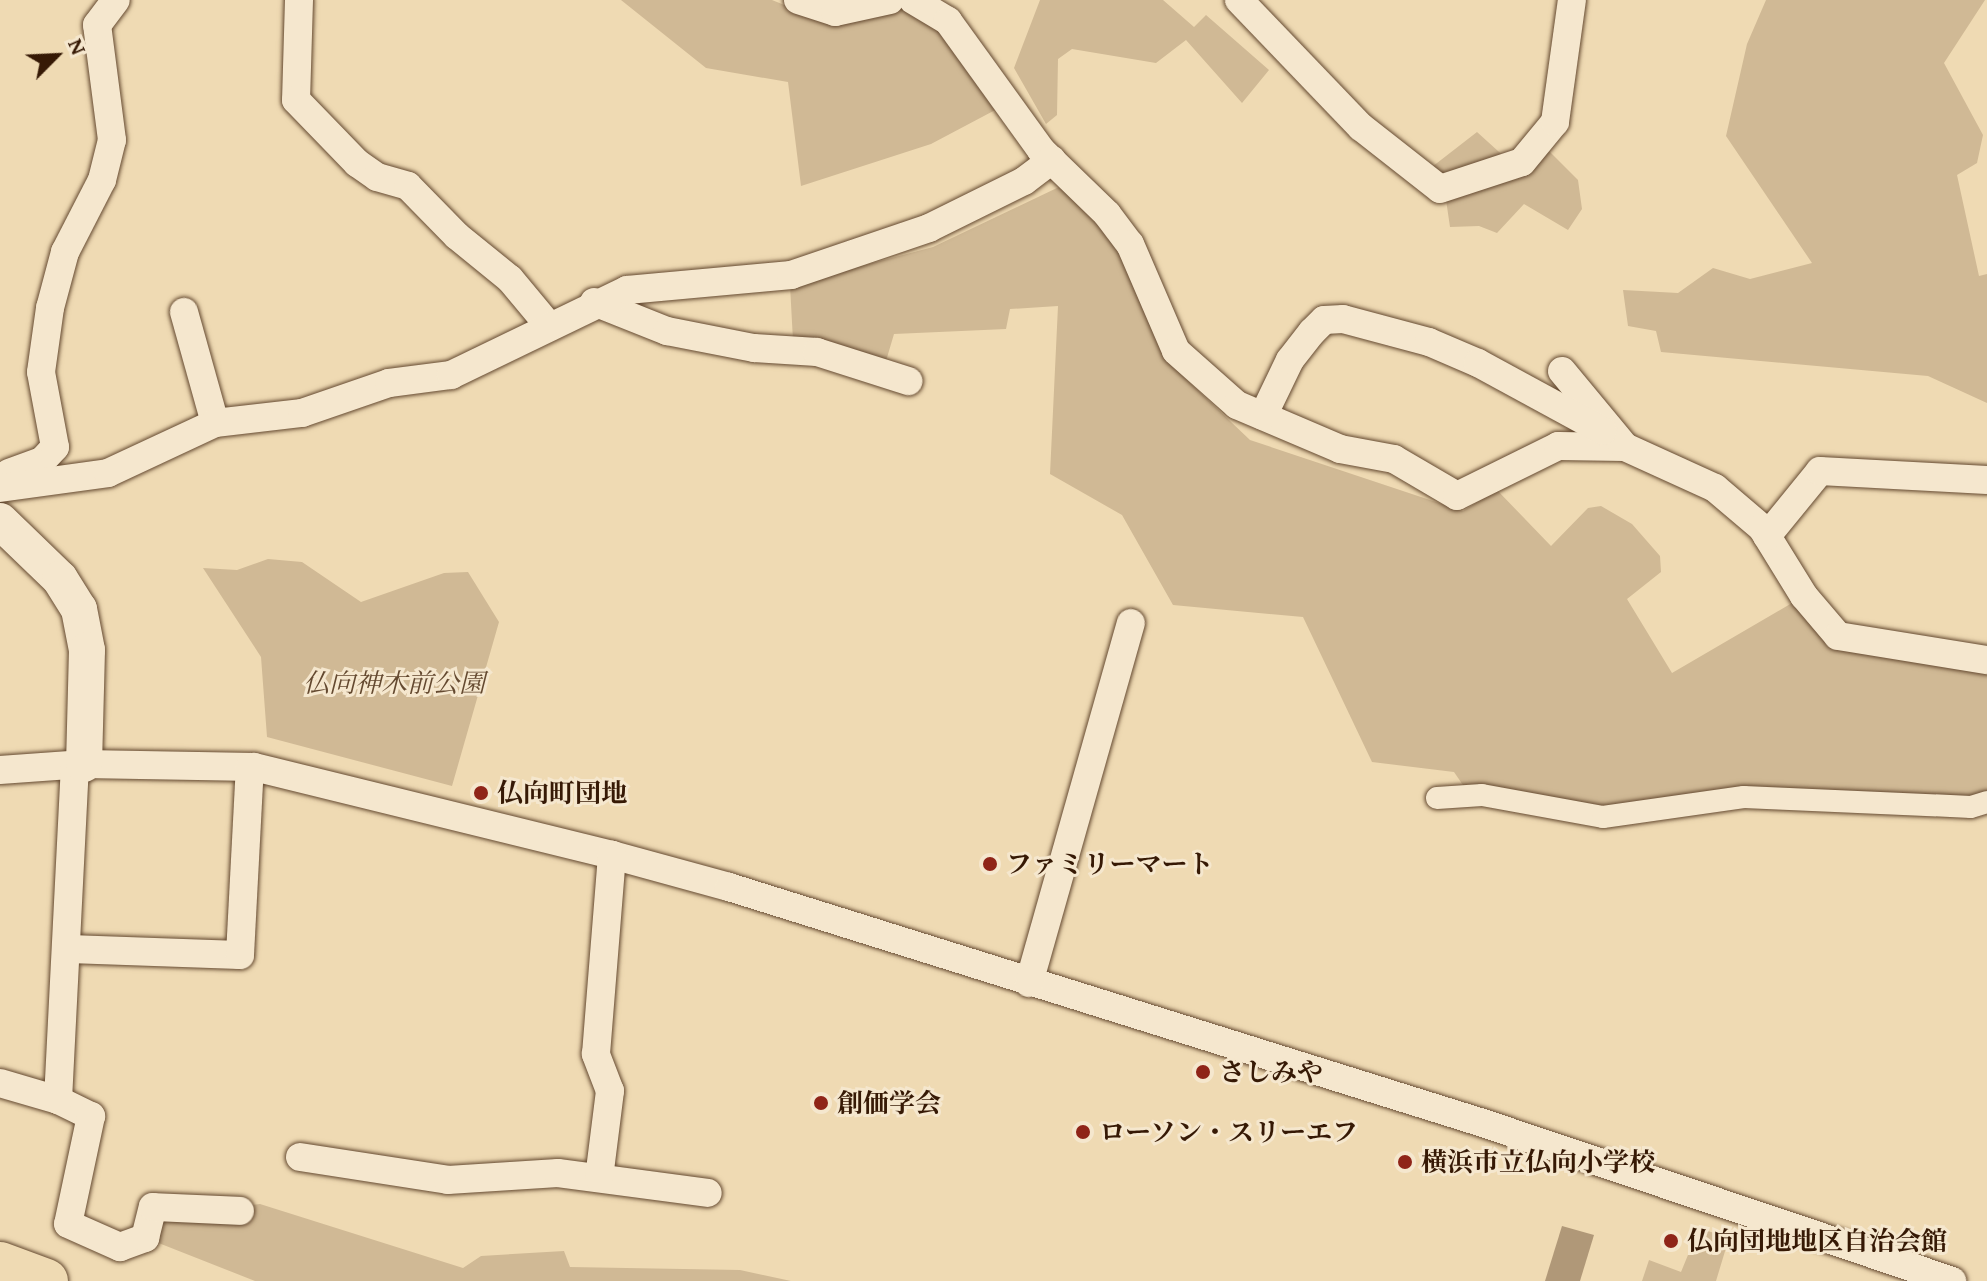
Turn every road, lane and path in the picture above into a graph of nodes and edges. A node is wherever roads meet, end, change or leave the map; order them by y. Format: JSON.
{"nodes":[{"id":1,"x":116,"y":0,"type":"edge"},
{"id":2,"x":299,"y":0,"type":"edge"},
{"id":3,"x":798,"y":0,"type":"edge"},
{"id":4,"x":890,"y":0,"type":"edge"},
{"id":5,"x":913,"y":0,"type":"edge"},
{"id":6,"x":1239,"y":0,"type":"edge"},
{"id":7,"x":1572,"y":0,"type":"edge"},
{"id":8,"x":1389,"y":153,"type":"junction"},
{"id":9,"x":1052,"y":160,"type":"junction"},
{"id":10,"x":1408,"y":180,"type":"dead end"},
{"id":11,"x":594,"y":302,"type":"junction"},
{"id":12,"x":184,"y":312,"type":"dead end"},
{"id":13,"x":550,"y":327,"type":"junction"},
{"id":14,"x":1562,"y":371,"type":"dead end"},
{"id":15,"x":908,"y":381,"type":"dead end"},
{"id":16,"x":1263,"y":416,"type":"junction"},
{"id":17,"x":215,"y":423,"type":"junction"},
{"id":18,"x":1620,"y":441,"type":"junction"},
{"id":19,"x":0,"y":476,"type":"edge"},
{"id":20,"x":1987,"y":480,"type":"edge"},
{"id":21,"x":0,"y":488,"type":"edge"},
{"id":22,"x":0,"y":521,"type":"edge"},
{"id":23,"x":1767,"y":536,"type":"junction"},
{"id":24,"x":1131,"y":623,"type":"dead end"},
{"id":25,"x":1987,"y":660,"type":"edge"},
{"id":26,"x":79,"y":765,"type":"junction"},
{"id":27,"x":250,"y":767,"type":"junction"},
{"id":28,"x":0,"y":770,"type":"edge"},
{"id":29,"x":1437,"y":798,"type":"dead end"},
{"id":30,"x":1987,"y":802,"type":"edge"},
{"id":31,"x":612,"y":855,"type":"junction"},
{"id":32,"x":69,"y":949,"type":"junction"},
{"id":33,"x":1029,"y":983,"type":"junction"},
{"id":34,"x":0,"y":1083,"type":"edge"},
{"id":35,"x":58,"y":1100,"type":"junction"},
{"id":36,"x":300,"y":1157,"type":"dead end"},
{"id":37,"x":599,"y":1178,"type":"junction"},
{"id":38,"x":708,"y":1193,"type":"dead end"},
{"id":39,"x":240,"y":1211,"type":"dead end"},
{"id":40,"x":0,"y":1264,"type":"edge"},
{"id":41,"x":46,"y":1281,"type":"edge"},
{"id":42,"x":1952,"y":1281,"type":"edge"}],
"edges":[{"from":1,"to":19,"type":"street"},
{"from":2,"to":13,"type":"street"},
{"from":3,"to":4,"type":"street"},
{"from":5,"to":9,"type":"street"},
{"from":6,"to":8,"type":"street"},
{"from":7,"to":8,"type":"street"},
{"from":8,"to":10,"type":"street"},
{"from":9,"to":11,"type":"street"},
{"from":9,"to":16,"type":"street"},
{"from":11,"to":13,"type":"street"},
{"from":11,"to":15,"type":"street"},
{"from":12,"to":17,"type":"street"},
{"from":13,"to":17,"type":"street"},
{"from":14,"to":18,"type":"street"},
{"from":16,"to":18,"type":"street"},
{"from":16,"to":18,"type":"street"},
{"from":17,"to":21,"type":"street"},
{"from":18,"to":23,"type":"street"},
{"from":20,"to":23,"type":"street"},
{"from":22,"to":26,"type":"street"},
{"from":23,"to":25,"type":"street"},
{"from":24,"to":33,"type":"street"},
{"from":26,"to":27,"type":"street"},
{"from":26,"to":28,"type":"street"},
{"from":26,"to":32,"type":"street"},
{"from":27,"to":31,"type":"street"},
{"from":27,"to":32,"type":"street"},
{"from":29,"to":30,"type":"street"},
{"from":31,"to":33,"type":"street"},
{"from":31,"to":37,"type":"street"},
{"from":32,"to":35,"type":"street"},
{"from":33,"to":42,"type":"street"},
{"from":34,"to":35,"type":"street"},
{"from":35,"to":39,"type":"street"},
{"from":36,"to":37,"type":"street"},
{"from":37,"to":38,"type":"street"},
{"from":40,"to":41,"type":"highway"}]}
